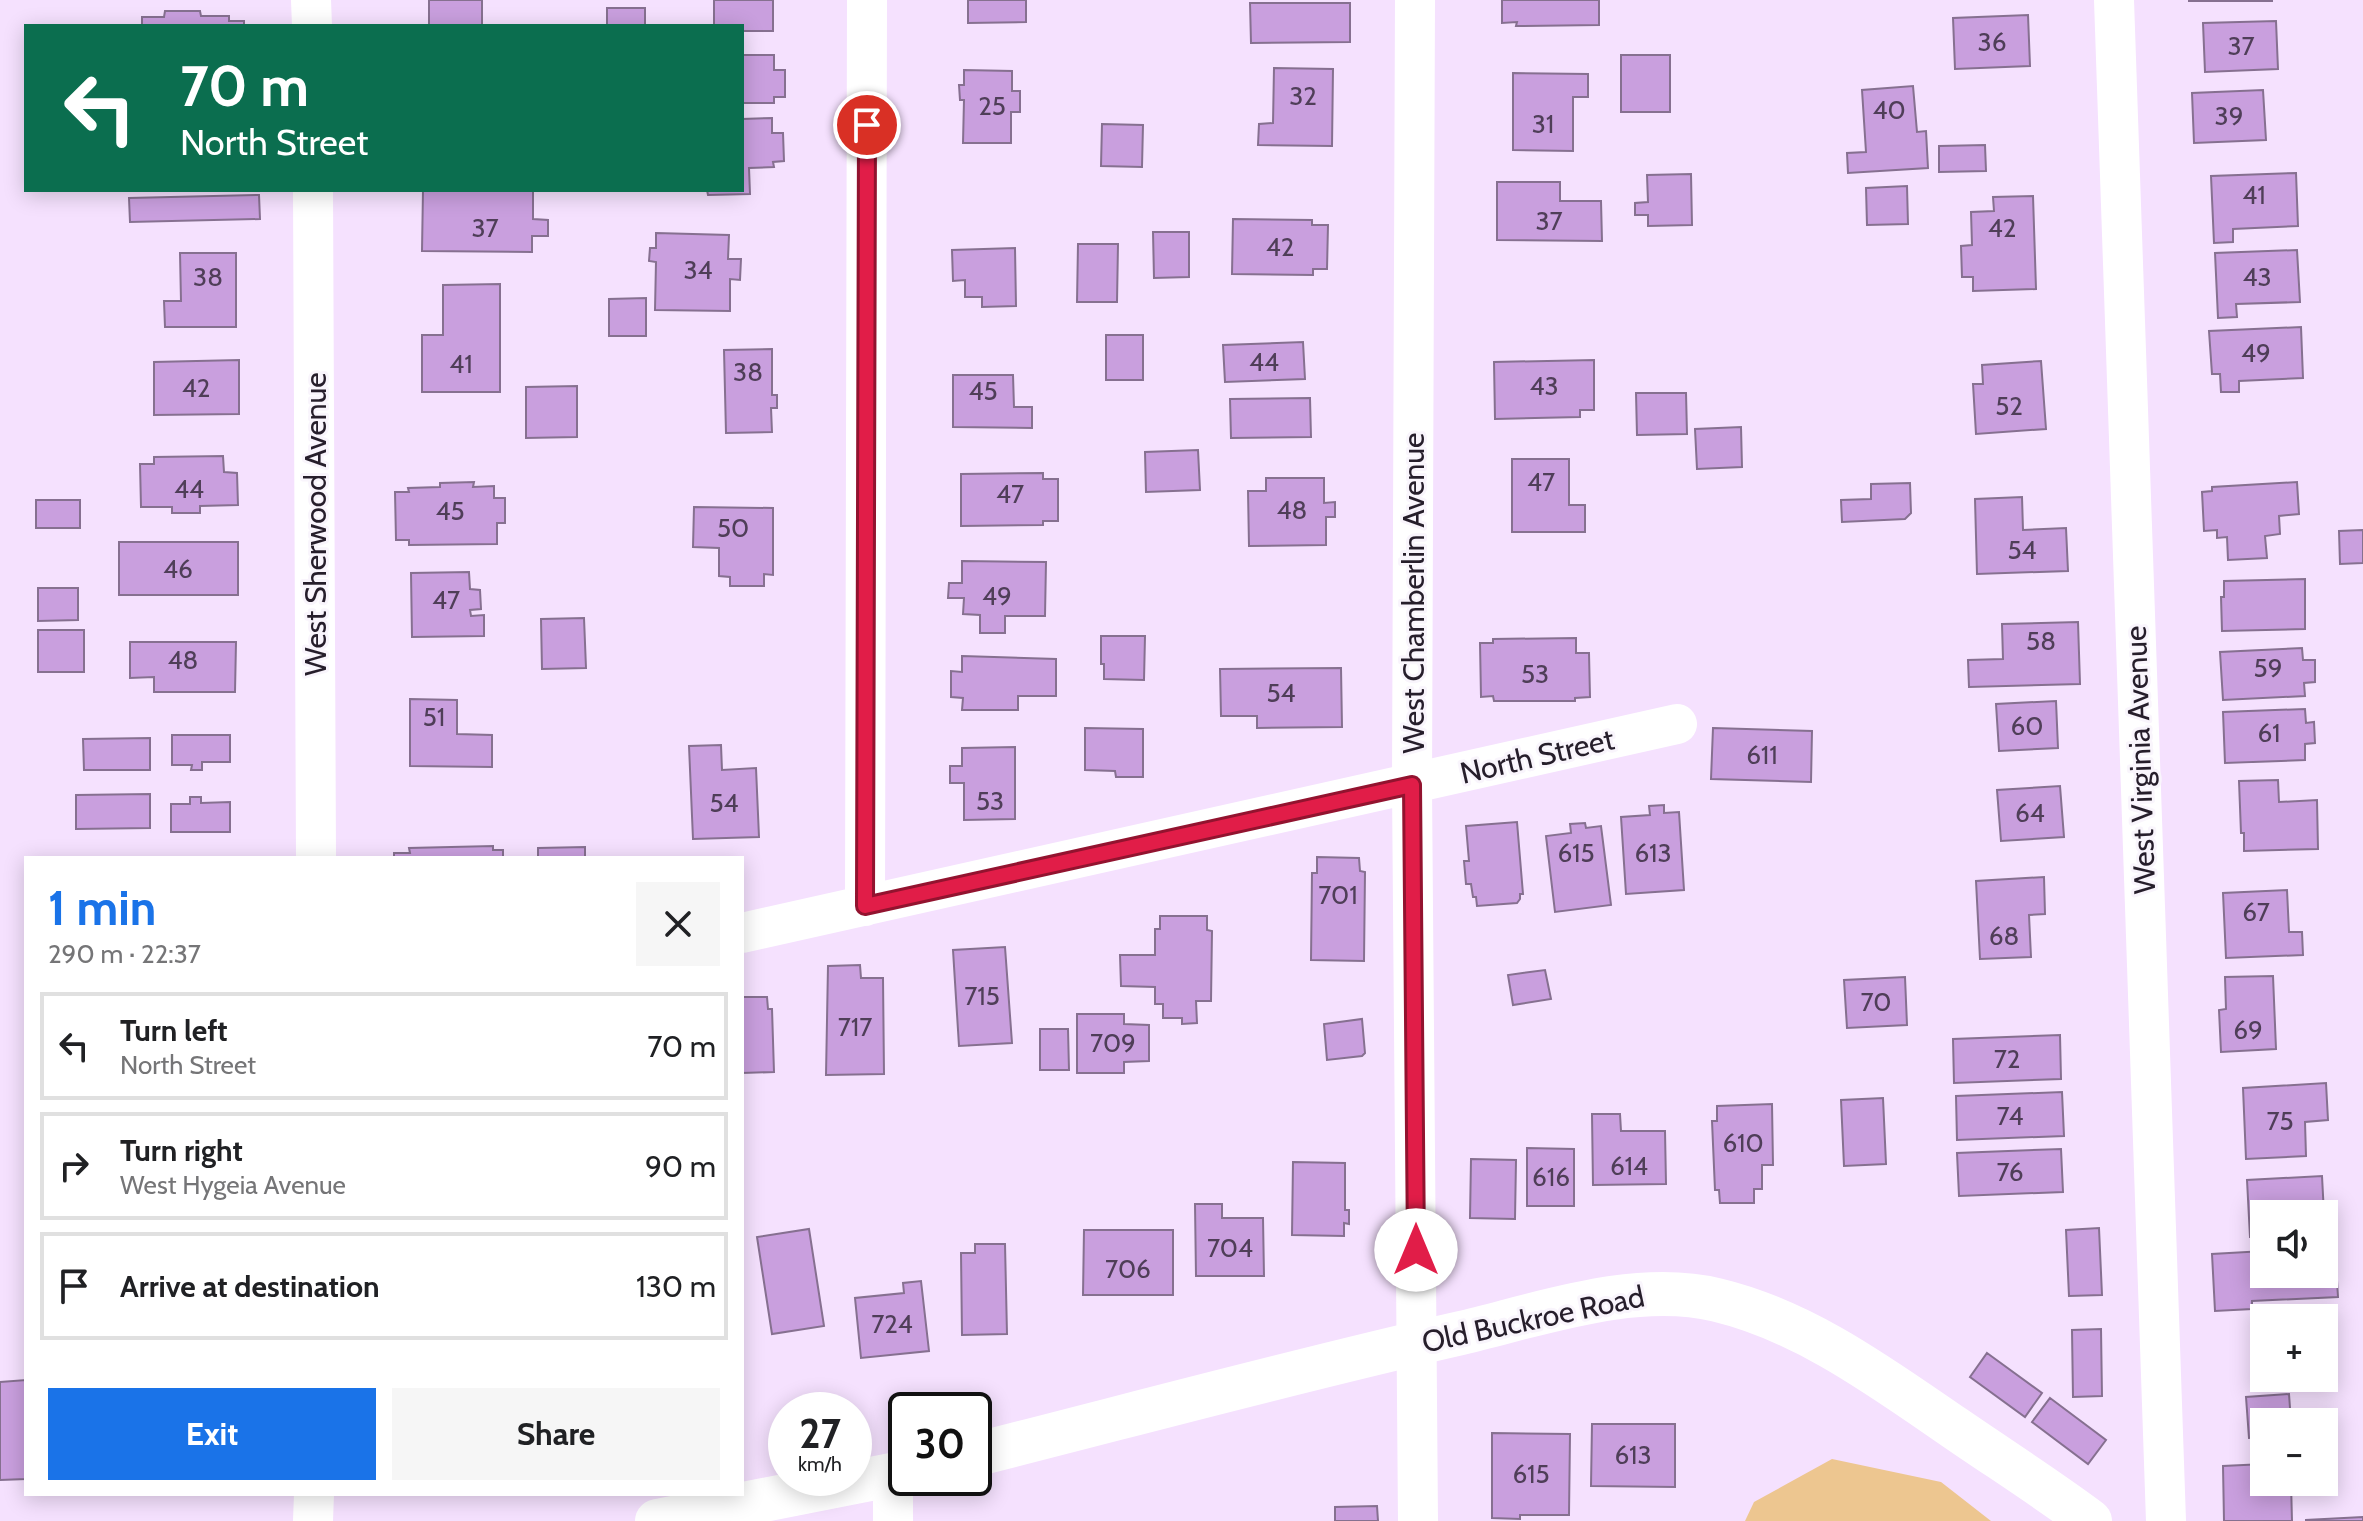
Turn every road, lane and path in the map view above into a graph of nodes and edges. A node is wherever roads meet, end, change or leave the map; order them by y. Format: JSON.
{"nodes":[{"id":1,"x":311,"y":0,"type":"edge"},
{"id":2,"x":867,"y":0,"type":"edge"},
{"id":3,"x":1415,"y":0,"type":"edge"},
{"id":4,"x":2114,"y":0,"type":"edge"},
{"id":5,"x":312,"y":24,"type":"edge"},
{"id":6,"x":313,"y":192,"type":"edge"},
{"id":7,"x":1677,"y":724,"type":"dead end"},
{"id":8,"x":1412,"y":785,"type":"junction"},
{"id":9,"x":316,"y":856,"type":"edge"},
{"id":10,"x":865,"y":906,"type":"junction"},
{"id":11,"x":744,"y":933,"type":"edge"},
{"id":12,"x":1417,"y":1343,"type":"junction"},
{"id":13,"x":992,"y":1450,"type":"edge"},
{"id":14,"x":888,"y":1476,"type":"edge"},
{"id":15,"x":314,"y":1496,"type":"edge"},
{"id":16,"x":896,"y":1496,"type":"edge"},
{"id":17,"x":313,"y":1521,"type":"edge"},
{"id":18,"x":657,"y":1521,"type":"edge"},
{"id":19,"x":893,"y":1521,"type":"edge"},
{"id":20,"x":1418,"y":1521,"type":"edge"},
{"id":21,"x":2090,"y":1521,"type":"edge"},
{"id":22,"x":2166,"y":1521,"type":"edge"}],
"edges":[{"from":1,"to":5,"type":"street"},
{"from":2,"to":10,"type":"street"},
{"from":3,"to":8,"type":"street","name":"West Chamberlin Avenue"},
{"from":4,"to":22,"type":"street","name":"West Virginia Avenue"},
{"from":6,"to":9,"type":"street","name":"West Sherwood Avenue"},
{"from":7,"to":8,"type":"street","name":"North Street"},
{"from":8,"to":10,"type":"street","name":"North Street"},
{"from":8,"to":12,"type":"street","name":"West Chamberlin Avenue"},
{"from":10,"to":11,"type":"street","name":"North Street"},
{"from":12,"to":13,"type":"street","name":"Old Buckroe Road"},
{"from":12,"to":20,"type":"street","name":"West Chamberlin Avenue"},
{"from":12,"to":21,"type":"street","name":"Old Buckroe Road"},
{"from":14,"to":18,"type":"street"},
{"from":15,"to":17,"type":"street"},
{"from":16,"to":19,"type":"street"}]}
